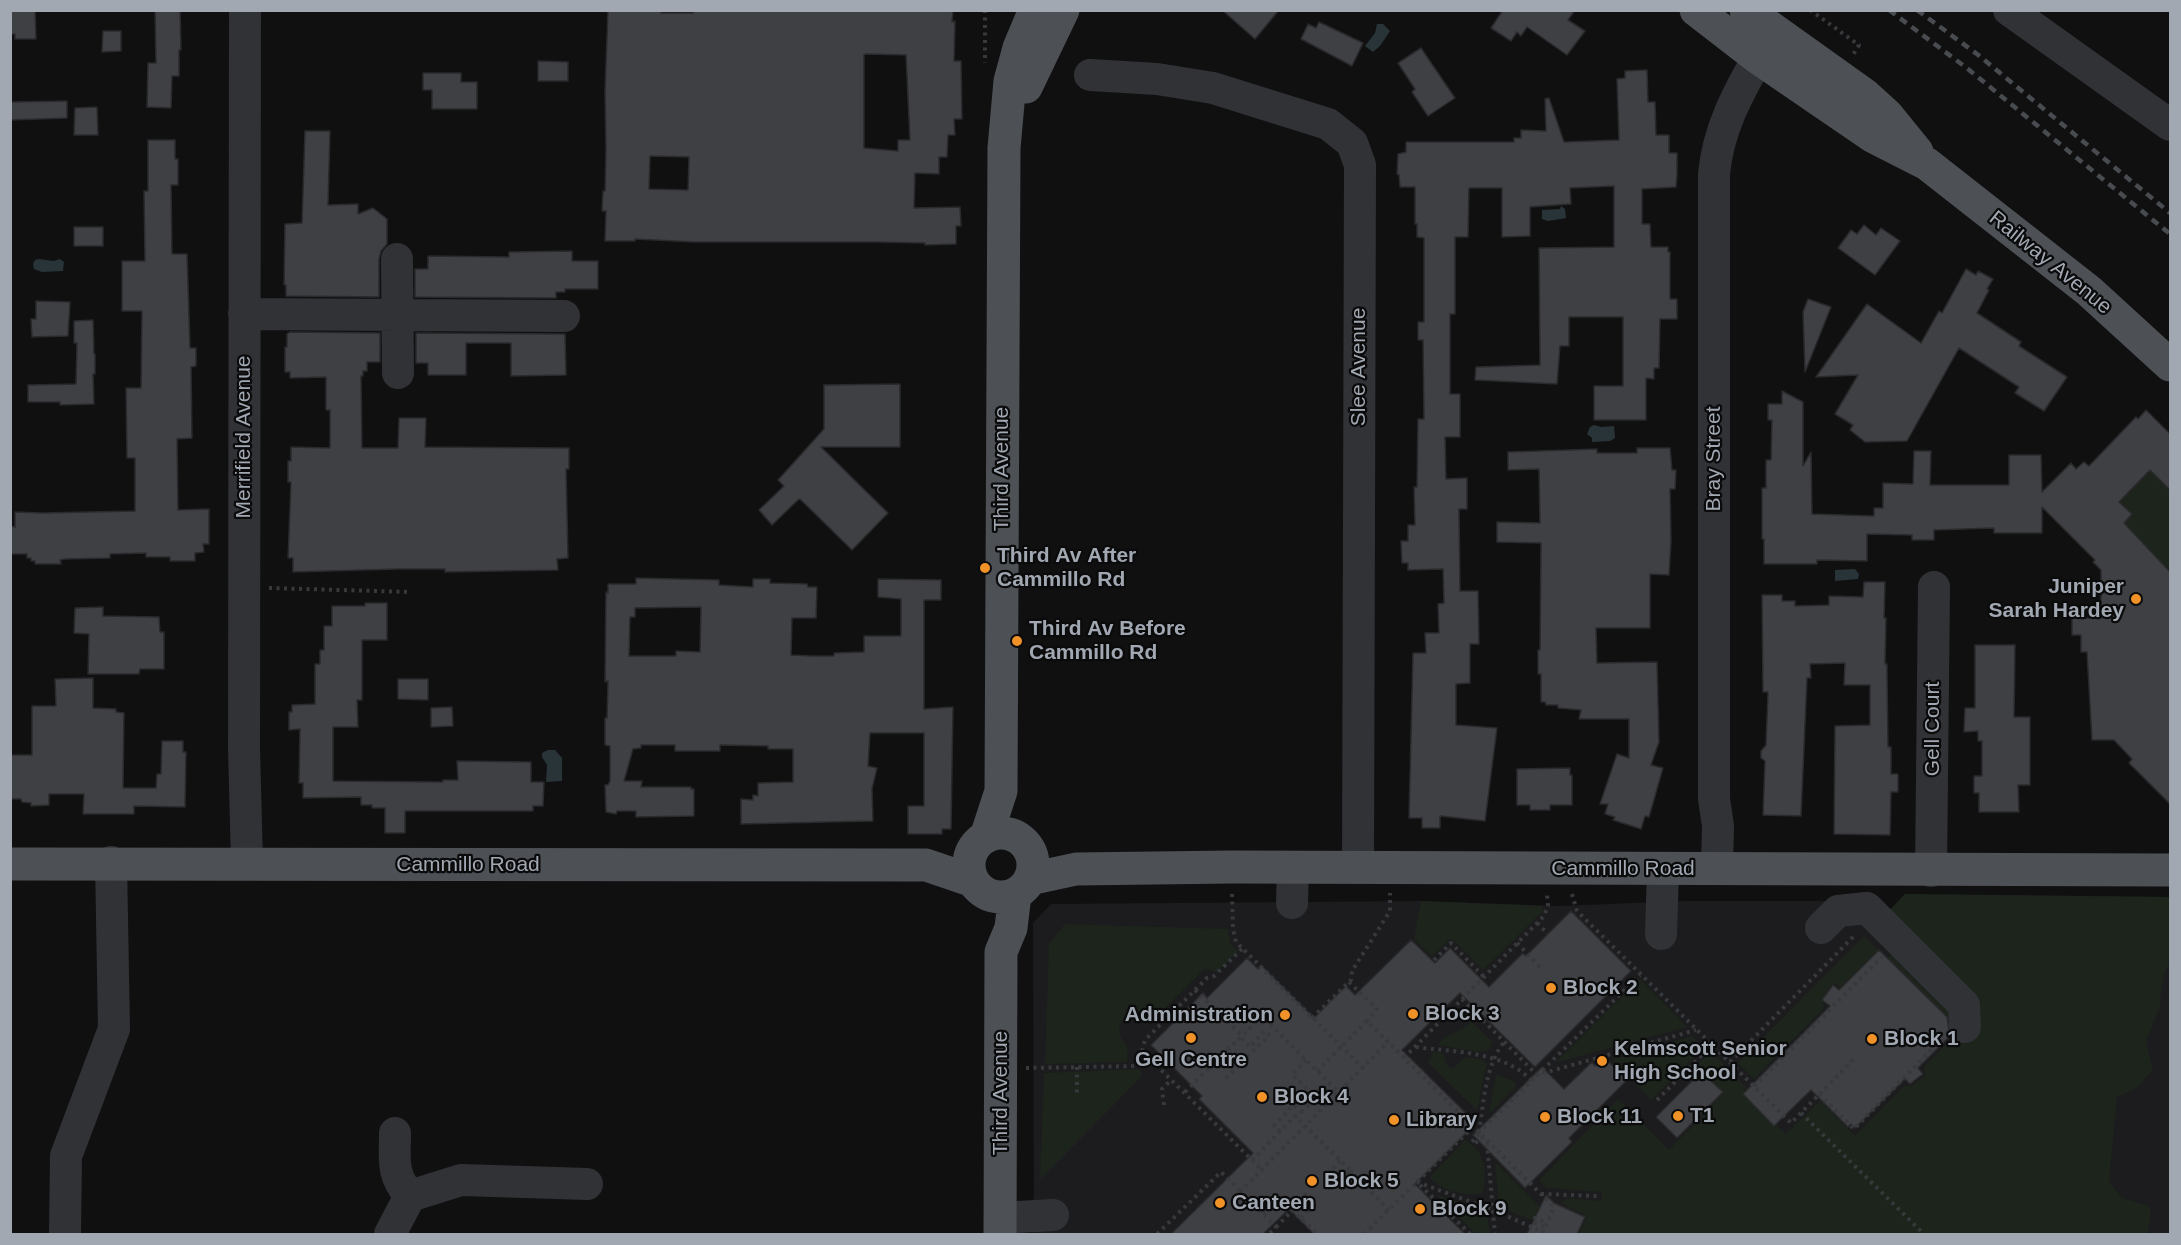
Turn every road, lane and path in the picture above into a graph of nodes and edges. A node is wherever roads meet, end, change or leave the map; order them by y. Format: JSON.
{"nodes":[{"id":1,"x":245,"y":10,"type":"edge"},
{"id":2,"x":1035,"y":10,"type":"edge"},
{"id":3,"x":1063,"y":10,"type":"edge"},
{"id":4,"x":1696,"y":10,"type":"edge"},
{"id":5,"x":1746,"y":10,"type":"edge"},
{"id":6,"x":2009,"y":10,"type":"edge"},
{"id":7,"x":1758,"y":58,"type":"junction"},
{"id":8,"x":1090,"y":75,"type":"dead end"},
{"id":9,"x":2170,"y":125,"type":"edge"},
{"id":10,"x":1004,"y":148,"type":"junction"},
{"id":11,"x":1927,"y":164,"type":"junction"},
{"id":12,"x":397,"y":259,"type":"dead end"},
{"id":13,"x":244,"y":314,"type":"junction"},
{"id":14,"x":398,"y":315,"type":"junction"},
{"id":15,"x":564,"y":316,"type":"dead end"},
{"id":16,"x":2170,"y":365,"type":"edge"},
{"id":17,"x":398,"y":373,"type":"dead end"},
{"id":18,"x":1934,"y":587,"type":"dead end"},
{"id":19,"x":244,"y":588,"type":"junction"},
{"id":20,"x":411,"y":592,"type":"dead end"},
{"id":21,"x":1001,"y":790,"type":"junction"},
{"id":22,"x":980,"y":843,"type":"junction"},
{"id":23,"x":111,"y":862,"type":"junction"},
{"id":24,"x":10,"y":864,"type":"edge"},
{"id":25,"x":247,"y":864,"type":"junction"},
{"id":26,"x":926,"y":865,"type":"junction"},
{"id":27,"x":1024,"y":866,"type":"junction"},
{"id":28,"x":1232,"y":867,"type":"junction"},
{"id":29,"x":1293,"y":867,"type":"junction"},
{"id":30,"x":1359,"y":868,"type":"junction"},
{"id":31,"x":1390,"y":868,"type":"junction"},
{"id":32,"x":1663,"y":869,"type":"junction"},
{"id":33,"x":1716,"y":869,"type":"junction"},
{"id":34,"x":1572,"y":870,"type":"junction"},
{"id":35,"x":2170,"y":870,"type":"edge"},
{"id":36,"x":1931,"y":871,"type":"junction"},
{"id":37,"x":976,"y":886,"type":"junction"},
{"id":38,"x":1547,"y":892,"type":"dead end"},
{"id":39,"x":1292,"y":903,"type":"dead end"},
{"id":40,"x":1537,"y":923,"type":"junction"},
{"id":41,"x":1821,"y":928,"type":"dead end"},
{"id":42,"x":1862,"y":929,"type":"dead end"},
{"id":43,"x":1548,"y":934,"type":"dead end"},
{"id":44,"x":1661,"y":934,"type":"dead end"},
{"id":45,"x":1517,"y":944,"type":"junction"},
{"id":46,"x":1242,"y":949,"type":"junction"},
{"id":47,"x":1001,"y":952,"type":"junction"},
{"id":48,"x":1886,"y":953,"type":"dead end"},
{"id":49,"x":1434,"y":960,"type":"dead end"},
{"id":50,"x":1541,"y":968,"type":"dead end"},
{"id":51,"x":1640,"y":975,"type":"junction"},
{"id":52,"x":1484,"y":976,"type":"junction"},
{"id":53,"x":1349,"y":982,"type":"junction"},
{"id":54,"x":1195,"y":990,"type":"junction"},
{"id":55,"x":1461,"y":999,"type":"junction"},
{"id":56,"x":1312,"y":1018,"type":"junction"},
{"id":57,"x":1367,"y":1021,"type":"junction"},
{"id":58,"x":1696,"y":1030,"type":"junction"},
{"id":59,"x":1955,"y":1031,"type":"joint"},
{"id":60,"x":1241,"y":1037,"type":"junction"},
{"id":61,"x":1388,"y":1042,"type":"junction"},
{"id":62,"x":1504,"y":1042,"type":"junction"},
{"id":63,"x":1712,"y":1045,"type":"junction"},
{"id":64,"x":1341,"y":1046,"type":"junction"},
{"id":65,"x":1415,"y":1047,"type":"junction"},
{"id":66,"x":1142,"y":1051,"type":"junction"},
{"id":67,"x":1404,"y":1058,"type":"junction"},
{"id":68,"x":1493,"y":1059,"type":"junction"},
{"id":69,"x":1854,"y":1059,"type":"dead end"},
{"id":70,"x":1306,"y":1060,"type":"junction"},
{"id":71,"x":1730,"y":1062,"type":"junction"},
{"id":72,"x":1077,"y":1067,"type":"junction"},
{"id":73,"x":1001,"y":1068,"type":"junction"},
{"id":74,"x":1363,"y":1068,"type":"junction"},
{"id":75,"x":1317,"y":1071,"type":"junction"},
{"id":76,"x":1537,"y":1075,"type":"junction"},
{"id":77,"x":1226,"y":1078,"type":"dead end"},
{"id":78,"x":1171,"y":1080,"type":"junction"},
{"id":79,"x":1532,"y":1081,"type":"junction"},
{"id":80,"x":1754,"y":1086,"type":"junction"},
{"id":81,"x":1185,"y":1092,"type":"junction"},
{"id":82,"x":1338,"y":1092,"type":"junction"},
{"id":83,"x":1077,"y":1094,"type":"dead end"},
{"id":84,"x":1819,"y":1094,"type":"junction"},
{"id":85,"x":1316,"y":1097,"type":"junction"},
{"id":86,"x":1657,"y":1100,"type":"dead end"},
{"id":87,"x":1164,"y":1105,"type":"dead end"},
{"id":88,"x":1325,"y":1106,"type":"junction"},
{"id":89,"x":1301,"y":1112,"type":"junction"},
{"id":90,"x":1801,"y":1113,"type":"junction"},
{"id":91,"x":1296,"y":1118,"type":"junction"},
{"id":92,"x":1304,"y":1127,"type":"junction"},
{"id":93,"x":1473,"y":1127,"type":"junction"},
{"id":94,"x":1280,"y":1131,"type":"junction"},
{"id":95,"x":395,"y":1133,"type":"dead end"},
{"id":96,"x":1479,"y":1133,"type":"junction"},
{"id":97,"x":1487,"y":1141,"type":"junction"},
{"id":98,"x":1252,"y":1160,"type":"junction"},
{"id":99,"x":1340,"y":1160,"type":"junction"},
{"id":100,"x":1262,"y":1170,"type":"junction"},
{"id":101,"x":1417,"y":1182,"type":"junction"},
{"id":102,"x":587,"y":1184,"type":"dead end"},
{"id":103,"x":1240,"y":1192,"type":"junction"},
{"id":104,"x":1540,"y":1194,"type":"junction"},
{"id":105,"x":410,"y":1196,"type":"junction"},
{"id":106,"x":1599,"y":1196,"type":"dead end"},
{"id":107,"x":1293,"y":1210,"type":"junction"},
{"id":108,"x":1389,"y":1210,"type":"junction"},
{"id":109,"x":1493,"y":1210,"type":"junction"},
{"id":110,"x":1263,"y":1214,"type":"junction"},
{"id":111,"x":1053,"y":1215,"type":"dead end"},
{"id":112,"x":1301,"y":1218,"type":"junction"},
{"id":113,"x":1535,"y":1218,"type":"dead end"},
{"id":114,"x":1000,"y":1226,"type":"edge"},
{"id":115,"x":1276,"y":1227,"type":"junction"},
{"id":116,"x":1543,"y":1230,"type":"edge"},
{"id":117,"x":65,"y":1234,"type":"edge"},
{"id":118,"x":390,"y":1234,"type":"edge"},
{"id":119,"x":1157,"y":1234,"type":"edge"},
{"id":120,"x":1269,"y":1234,"type":"edge"},
{"id":121,"x":1317,"y":1234,"type":"edge"},
{"id":122,"x":1364,"y":1234,"type":"edge"},
{"id":123,"x":1470,"y":1234,"type":"edge"},
{"id":124,"x":1495,"y":1234,"type":"edge"},
{"id":125,"x":1548,"y":1234,"type":"edge"},
{"id":126,"x":1924,"y":1234,"type":"edge"}],
"edges":[{"from":1,"to":13,"type":"street","name":"Merrifield Avenue"},
{"from":2,"to":10,"type":"main road","name":"Third Avenue"},
{"from":3,"to":10,"type":"main road","name":"Third Avenue"},
{"from":4,"to":7,"type":"main road","name":"Railway Avenue"},
{"from":5,"to":11,"type":"main road","name":"Railway Avenue"},
{"from":6,"to":9,"type":"street"},
{"from":7,"to":11,"type":"main road","name":"Railway Avenue"},
{"from":7,"to":33,"type":"street","name":"Bray Street"},
{"from":8,"to":30,"type":"street","name":"Slee Avenue"},
{"from":10,"to":21,"type":"main road","name":"Third Avenue"},
{"from":11,"to":16,"type":"main road","name":"Railway Avenue"},
{"from":12,"to":14,"type":"street"},
{"from":13,"to":14,"type":"street"},
{"from":13,"to":19,"type":"street","name":"Merrifield Avenue"},
{"from":14,"to":15,"type":"street"},
{"from":14,"to":17,"type":"street"},
{"from":18,"to":36,"type":"street","name":"Gell Court"},
{"from":19,"to":20,"type":"path"},
{"from":19,"to":25,"type":"street","name":"Merrifield Avenue"},
{"from":21,"to":22,"type":"main road","name":"Third Avenue"},
{"from":21,"to":27,"type":"main road","name":"Third Avenue"},
{"from":22,"to":26,"type":"main road","name":"Cammillo Road"},
{"from":22,"to":27,"type":"main road"},
{"from":22,"to":37,"type":"main road"},
{"from":23,"to":24,"type":"main road","name":"Cammillo Road"},
{"from":23,"to":25,"type":"main road","name":"Cammillo Road"},
{"from":23,"to":117,"type":"street"},
{"from":25,"to":26,"type":"main road","name":"Cammillo Road"},
{"from":26,"to":37,"type":"main road","name":"Cammillo Road"},
{"from":27,"to":28,"type":"main road","name":"Cammillo Road"},
{"from":27,"to":37,"type":"main road"},
{"from":27,"to":47,"type":"main road","name":"Third Avenue"},
{"from":28,"to":29,"type":"main road","name":"Cammillo Road"},
{"from":28,"to":46,"type":"path"},
{"from":29,"to":30,"type":"main road","name":"Cammillo Road"},
{"from":29,"to":39,"type":"street"},
{"from":30,"to":31,"type":"main road","name":"Cammillo Road"},
{"from":31,"to":34,"type":"main road","name":"Cammillo Road"},
{"from":31,"to":53,"type":"path"},
{"from":32,"to":33,"type":"main road","name":"Cammillo Road"},
{"from":32,"to":34,"type":"main road","name":"Cammillo Road"},
{"from":32,"to":44,"type":"street"},
{"from":33,"to":36,"type":"main road","name":"Cammillo Road"},
{"from":34,"to":51,"type":"path"},
{"from":35,"to":36,"type":"main road","name":"Cammillo Road"},
{"from":37,"to":47,"type":"main road","name":"Third Avenue"},
{"from":38,"to":40,"type":"path"},
{"from":40,"to":43,"type":"path"},
{"from":40,"to":45,"type":"path"},
{"from":41,"to":59,"type":"street"},
{"from":42,"to":71,"type":"path"},
{"from":45,"to":50,"type":"path"},
{"from":45,"to":52,"type":"path"},
{"from":46,"to":54,"type":"path"},
{"from":46,"to":56,"type":"path"},
{"from":47,"to":73,"type":"main road","name":"Third Avenue"},
{"from":48,"to":80,"type":"path"},
{"from":49,"to":52,"type":"path"},
{"from":51,"to":58,"type":"path"},
{"from":51,"to":76,"type":"path"},
{"from":52,"to":55,"type":"path"},
{"from":53,"to":56,"type":"path"},
{"from":53,"to":57,"type":"path"},
{"from":54,"to":60,"type":"path"},
{"from":54,"to":66,"type":"path"},
{"from":55,"to":62,"type":"path"},
{"from":55,"to":65,"type":"path"},
{"from":56,"to":64,"type":"path"},
{"from":57,"to":61,"type":"path"},
{"from":57,"to":64,"type":"path"},
{"from":58,"to":63,"type":"path"},
{"from":58,"to":76,"type":"path"},
{"from":59,"to":84,"type":"path"},
{"from":60,"to":70,"type":"path"},
{"from":60,"to":77,"type":"path"},
{"from":60,"to":81,"type":"path"},
{"from":61,"to":67,"type":"path"},
{"from":61,"to":74,"type":"path"},
{"from":62,"to":68,"type":"path"},
{"from":62,"to":76,"type":"path"},
{"from":63,"to":71,"type":"path"},
{"from":63,"to":86,"type":"path"},
{"from":64,"to":74,"type":"path"},
{"from":64,"to":75,"type":"path"},
{"from":65,"to":67,"type":"path"},
{"from":65,"to":68,"type":"path"},
{"from":66,"to":72,"type":"path"},
{"from":66,"to":78,"type":"path"},
{"from":67,"to":93,"type":"path"},
{"from":68,"to":79,"type":"path"},
{"from":68,"to":96,"type":"path"},
{"from":69,"to":84,"type":"path"},
{"from":70,"to":75,"type":"path"},
{"from":70,"to":85,"type":"path"},
{"from":71,"to":80,"type":"path"},
{"from":72,"to":73,"type":"path"},
{"from":72,"to":83,"type":"path"},
{"from":73,"to":114,"type":"main road","name":"Third Avenue"},
{"from":74,"to":82,"type":"path"},
{"from":75,"to":82,"type":"path"},
{"from":76,"to":79,"type":"path"},
{"from":78,"to":81,"type":"path"},
{"from":78,"to":87,"type":"path"},
{"from":79,"to":96,"type":"path"},
{"from":80,"to":90,"type":"path"},
{"from":81,"to":98,"type":"path"},
{"from":82,"to":88,"type":"path"},
{"from":84,"to":90,"type":"path"},
{"from":85,"to":88,"type":"path"},
{"from":85,"to":89,"type":"path"},
{"from":88,"to":92,"type":"path"},
{"from":89,"to":91,"type":"path"},
{"from":89,"to":94,"type":"path"},
{"from":90,"to":126,"type":"path"},
{"from":91,"to":94,"type":"path"},
{"from":91,"to":99,"type":"path"},
{"from":92,"to":100,"type":"path"},
{"from":92,"to":108,"type":"path"},
{"from":93,"to":96,"type":"path"},
{"from":93,"to":101,"type":"path"},
{"from":94,"to":98,"type":"path"},
{"from":95,"to":105,"type":"street"},
{"from":96,"to":97,"type":"path"},
{"from":96,"to":116,"type":"path"},
{"from":97,"to":104,"type":"path"},
{"from":97,"to":109,"type":"path"},
{"from":98,"to":100,"type":"path"},
{"from":99,"to":99,"type":"path"},
{"from":100,"to":103,"type":"path"},
{"from":101,"to":108,"type":"path"},
{"from":101,"to":109,"type":"path"},
{"from":101,"to":123,"type":"path"},
{"from":102,"to":105,"type":"street"},
{"from":103,"to":110,"type":"path"},
{"from":103,"to":119,"type":"path"},
{"from":104,"to":106,"type":"path"},
{"from":104,"to":116,"type":"path"},
{"from":105,"to":118,"type":"street"},
{"from":107,"to":110,"type":"path"},
{"from":107,"to":112,"type":"path"},
{"from":107,"to":115,"type":"path"},
{"from":108,"to":122,"type":"path"},
{"from":109,"to":116,"type":"path"},
{"from":109,"to":124,"type":"path"},
{"from":110,"to":115,"type":"path"},
{"from":111,"to":114,"type":"street"},
{"from":112,"to":112,"type":"path"},
{"from":112,"to":121,"type":"path"},
{"from":113,"to":116,"type":"path"},
{"from":115,"to":120,"type":"path"},
{"from":116,"to":125,"type":"path"}]}
